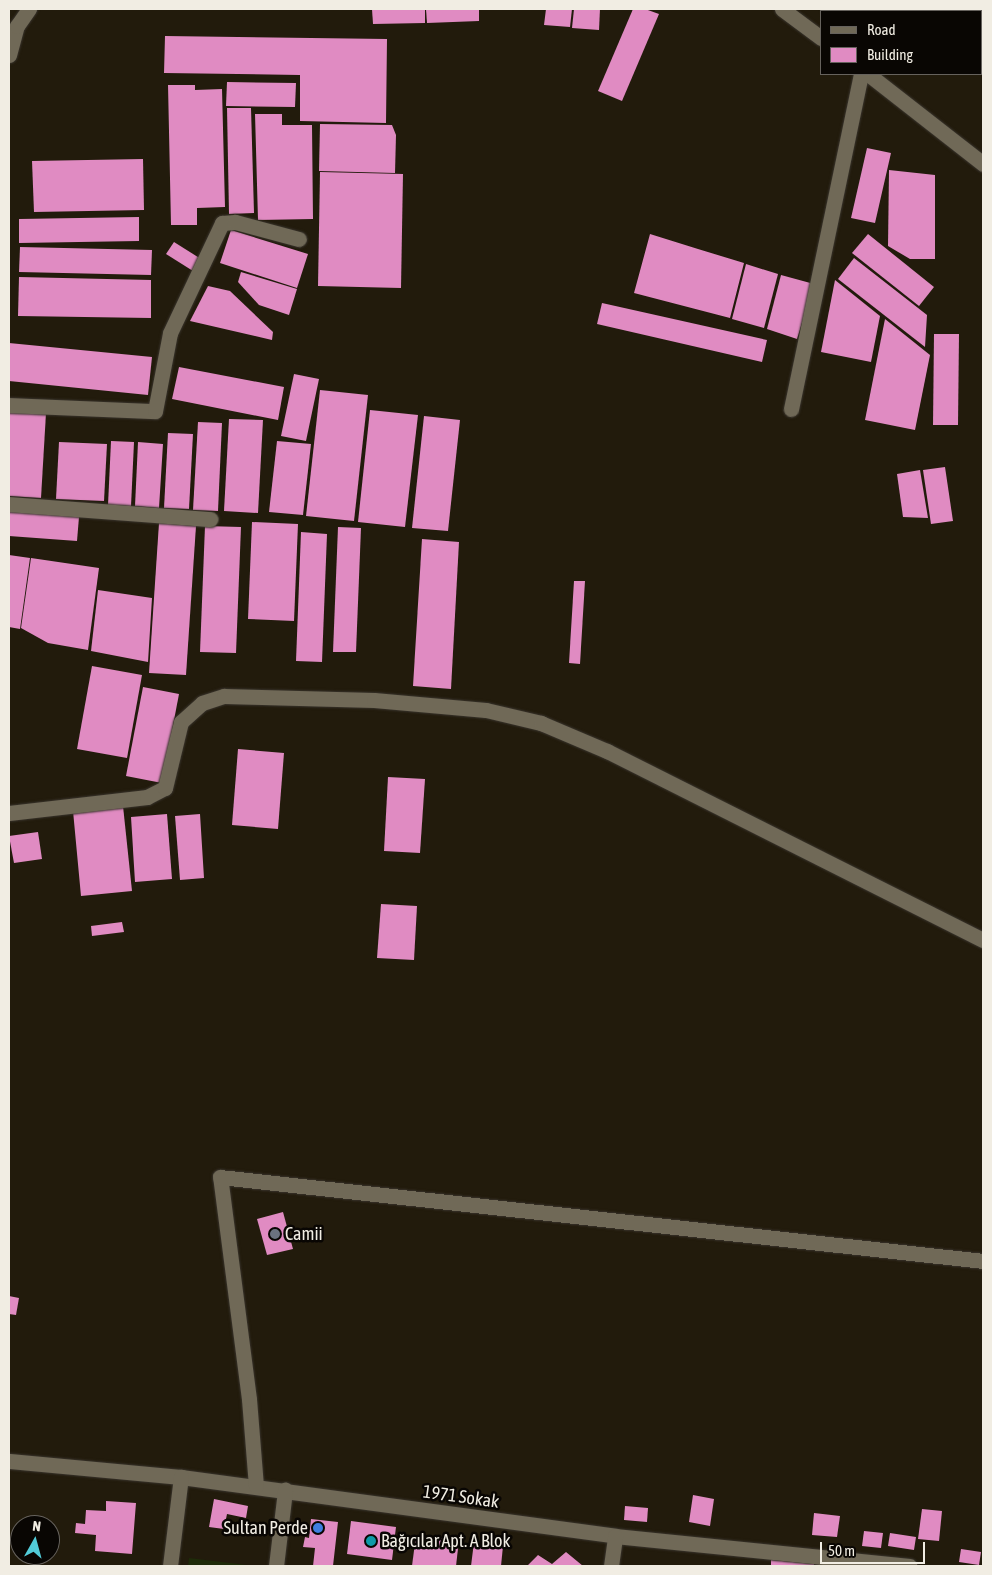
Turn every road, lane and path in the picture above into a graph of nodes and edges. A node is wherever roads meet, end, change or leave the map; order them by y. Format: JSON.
{"nodes":[{"id":1,"x":28,"y":9,"type":"edge"},
{"id":2,"x":782,"y":9,"type":"edge"},
{"id":3,"x":820,"y":36,"type":"edge"},
{"id":4,"x":9,"y":50,"type":"edge"},
{"id":5,"x":861,"y":75,"type":"edge"},
{"id":6,"x":869,"y":75,"type":"edge"},
{"id":7,"x":983,"y":164,"type":"edge"},
{"id":8,"x":299,"y":239,"type":"dead end"},
{"id":9,"x":9,"y":405,"type":"edge"},
{"id":10,"x":790,"y":409,"type":"dead end"},
{"id":11,"x":9,"y":504,"type":"edge"},
{"id":12,"x":210,"y":519,"type":"dead end"},
{"id":13,"x":9,"y":814,"type":"edge"},
{"id":14,"x":983,"y":940,"type":"edge"},
{"id":15,"x":983,"y":1261,"type":"edge"},
{"id":16,"x":9,"y":1461,"type":"edge"},
{"id":17,"x":181,"y":1477,"type":"junction"},
{"id":18,"x":256,"y":1486,"type":"junction"},
{"id":19,"x":286,"y":1490,"type":"junction"},
{"id":20,"x":614,"y":1536,"type":"junction"},
{"id":21,"x":828,"y":1562,"type":"edge"},
{"id":22,"x":170,"y":1566,"type":"edge"},
{"id":23,"x":276,"y":1566,"type":"edge"},
{"id":24,"x":611,"y":1566,"type":"edge"},
{"id":25,"x":910,"y":1566,"type":"edge"}],
"edges":[{"from":1,"to":4,"type":"street"},
{"from":2,"to":3,"type":"street"},
{"from":5,"to":10,"type":"street"},
{"from":6,"to":7,"type":"street"},
{"from":8,"to":9,"type":"street"},
{"from":11,"to":12,"type":"street"},
{"from":13,"to":14,"type":"street"},
{"from":15,"to":18,"type":"street"},
{"from":16,"to":17,"type":"street","name":"1971 Sokak"},
{"from":17,"to":18,"type":"street","name":"1971 Sokak"},
{"from":17,"to":22,"type":"street"},
{"from":18,"to":19,"type":"street","name":"1971 Sokak"},
{"from":19,"to":20,"type":"street","name":"1971 Sokak"},
{"from":19,"to":23,"type":"street"},
{"from":20,"to":21,"type":"street","name":"1971 Sokak"},
{"from":20,"to":24,"type":"street"},
{"from":21,"to":25,"type":"street","name":"1971 Sokak"}]}
